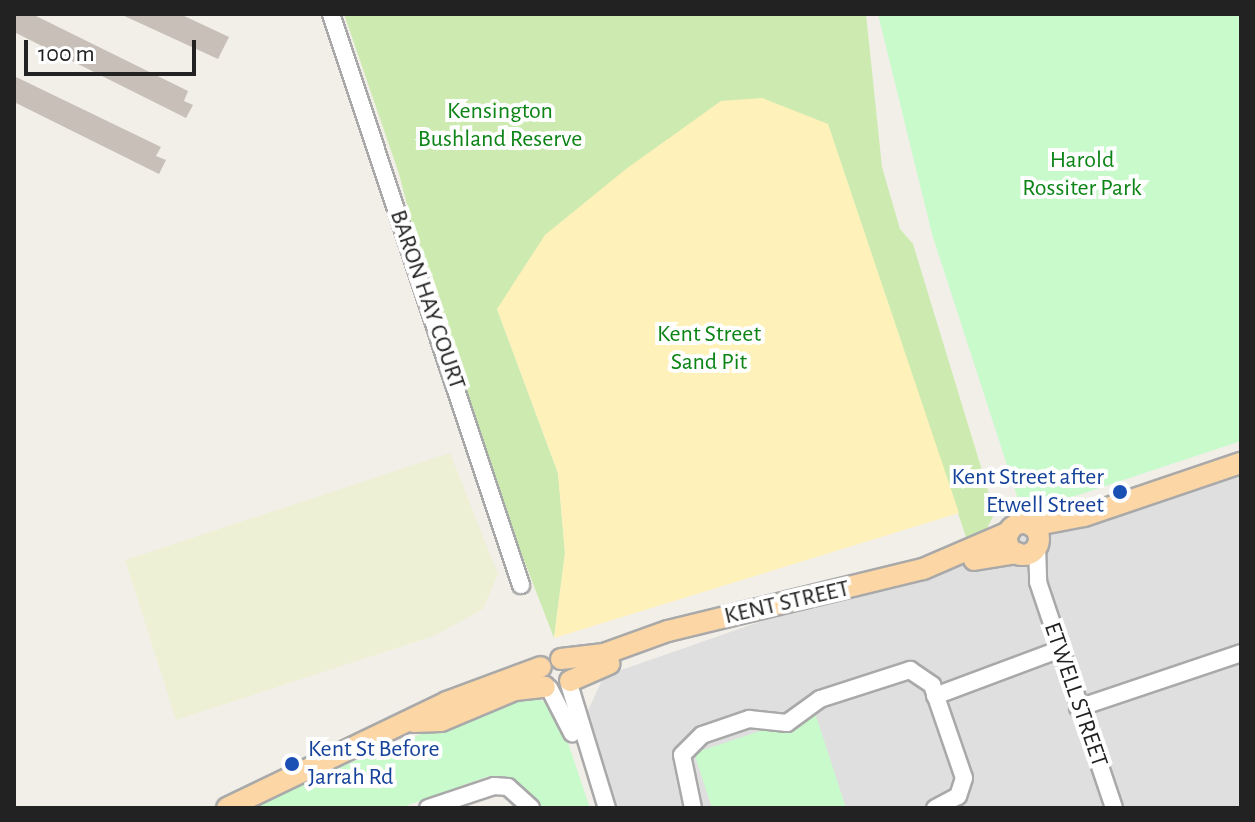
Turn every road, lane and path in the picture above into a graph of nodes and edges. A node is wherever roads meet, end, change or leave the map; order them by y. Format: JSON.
{"nodes":[{"id":1,"x":331,"y":14,"type":"edge"},
{"id":2,"x":1241,"y":463,"type":"edge"},
{"id":3,"x":1029,"y":545,"type":"junction"},
{"id":4,"x":521,"y":585,"type":"dead end"},
{"id":5,"x":1058,"y":650,"type":"junction"},
{"id":6,"x":1241,"y":653,"type":"edge"},
{"id":7,"x":555,"y":681,"type":"junction"},
{"id":8,"x":935,"y":696,"type":"junction"},
{"id":9,"x":1078,"y":708,"type":"junction"},
{"id":10,"x":227,"y":808,"type":"edge"},
{"id":11,"x":428,"y":808,"type":"edge"},
{"id":12,"x":531,"y":808,"type":"edge"},
{"id":13,"x":598,"y":808,"type":"edge"},
{"id":14,"x":607,"y":808,"type":"edge"},
{"id":15,"x":693,"y":808,"type":"edge"},
{"id":16,"x":935,"y":808,"type":"edge"},
{"id":17,"x":1114,"y":808,"type":"edge"}],
"edges":[{"from":1,"to":4,"type":"street","name":"BARON HAY COURT"},
{"from":2,"to":3,"type":"main road","name":"KENT STREET"},
{"from":3,"to":5,"type":"street","name":"ETWELL STREET"},
{"from":3,"to":7,"type":"main road","name":"KENT STREET"},
{"from":3,"to":7,"type":"main road","name":"KENT STREET"},
{"from":5,"to":8,"type":"street"},
{"from":5,"to":9,"type":"street","name":"ETWELL STREET"},
{"from":6,"to":9,"type":"street"},
{"from":7,"to":10,"type":"main road","name":"KENT STREET"},
{"from":7,"to":13,"type":"street"},
{"from":7,"to":14,"type":"street"},
{"from":8,"to":15,"type":"street"},
{"from":8,"to":16,"type":"street"},
{"from":9,"to":17,"type":"street","name":"ETWELL STREET"},
{"from":11,"to":12,"type":"street"}]}
